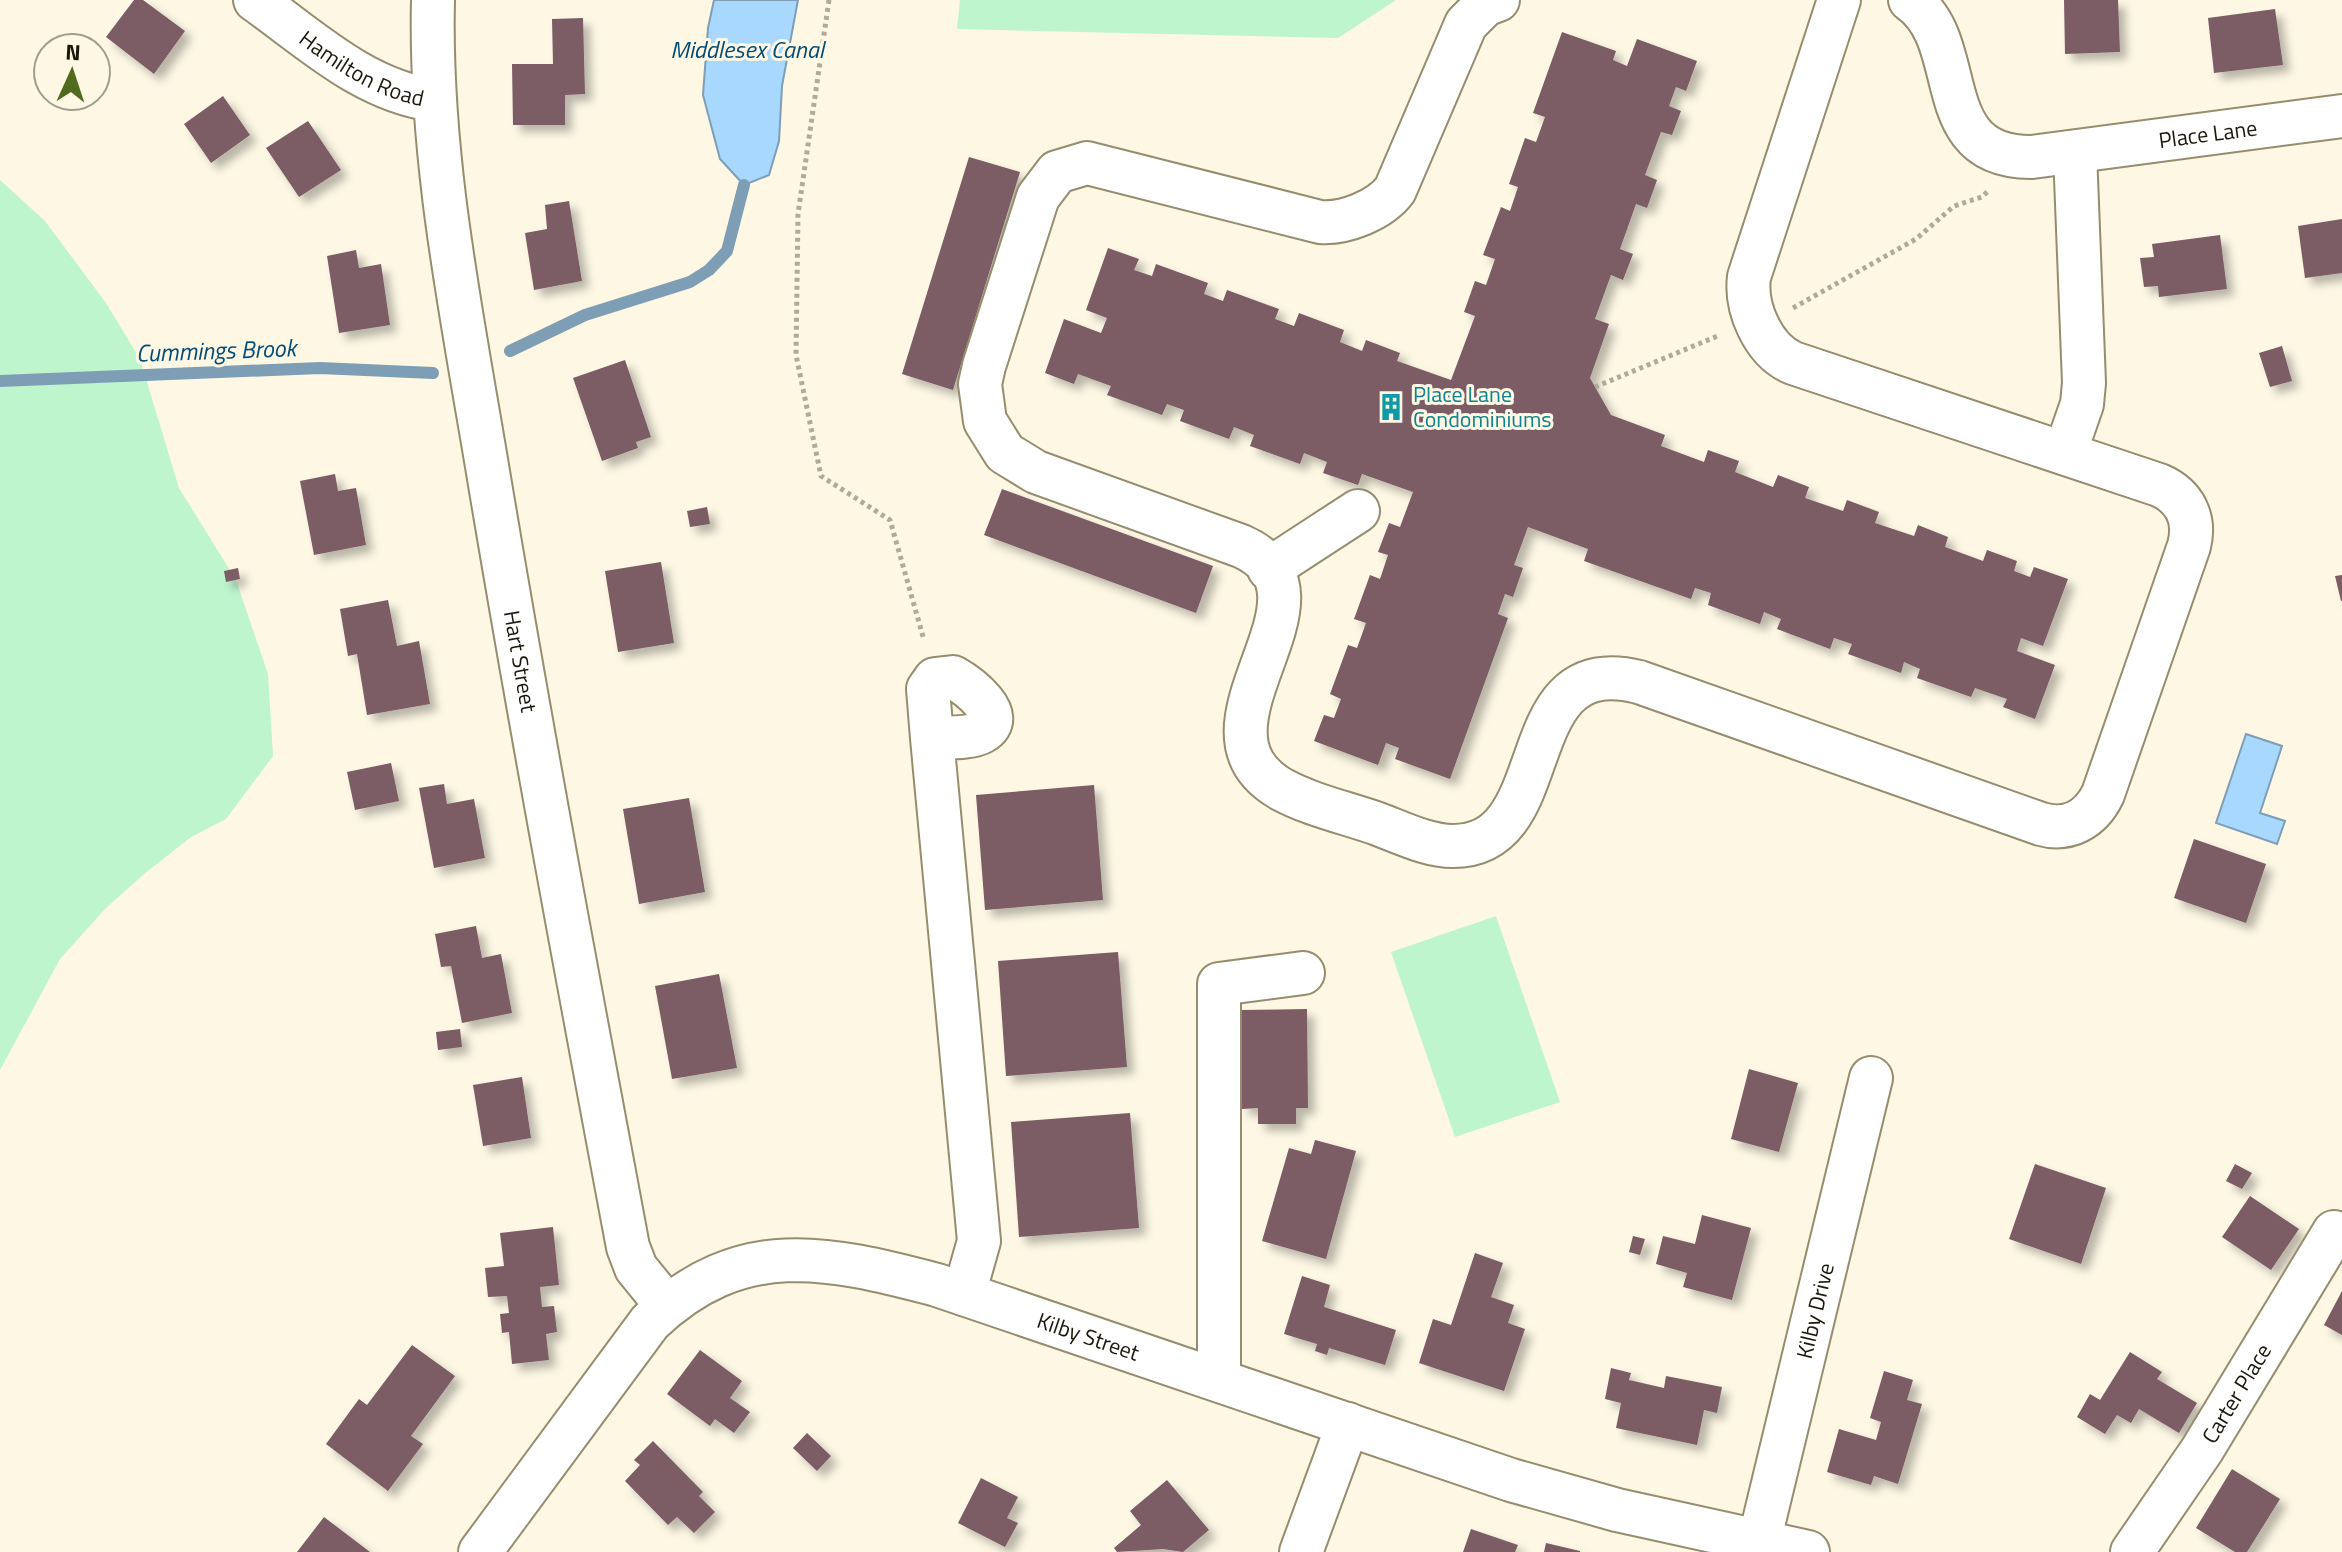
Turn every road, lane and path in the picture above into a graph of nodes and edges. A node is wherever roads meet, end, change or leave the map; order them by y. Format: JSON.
{"nodes":[{"id":1,"x":255,"y":0,"type":"edge"},
{"id":2,"x":433,"y":0,"type":"edge"},
{"id":3,"x":829,"y":0,"type":"edge"},
{"id":4,"x":1498,"y":0,"type":"edge"},
{"id":5,"x":1839,"y":0,"type":"edge"},
{"id":6,"x":1910,"y":0,"type":"edge"},
{"id":7,"x":434,"y":100,"type":"junction"},
{"id":8,"x":2342,"y":116,"type":"edge"},
{"id":9,"x":2075,"y":152,"type":"junction"},
{"id":10,"x":2009,"y":156,"type":"junction"},
{"id":11,"x":1758,"y":322,"type":"junction"},
{"id":12,"x":1595,"y":387,"type":"dead end"},
{"id":13,"x":2065,"y":453,"type":"junction"},
{"id":14,"x":1358,"y":511,"type":"dead end"},
{"id":15,"x":1269,"y":569,"type":"junction"},
{"id":16,"x":935,"y":679,"type":"junction"},
{"id":17,"x":932,"y":738,"type":"junction"},
{"id":18,"x":1303,"y":973,"type":"dead end"},
{"id":19,"x":1871,"y":1078,"type":"dead end"},
{"id":20,"x":2334,"y":1232,"type":"dead end"},
{"id":21,"x":964,"y":1294,"type":"junction"},
{"id":22,"x":667,"y":1306,"type":"junction"},
{"id":23,"x":1219,"y":1380,"type":"junction"},
{"id":24,"x":1348,"y":1424,"type":"junction"},
{"id":25,"x":1759,"y":1542,"type":"junction"},
{"id":26,"x":480,"y":1552,"type":"edge"},
{"id":27,"x":1301,"y":1552,"type":"edge"},
{"id":28,"x":1808,"y":1552,"type":"edge"},
{"id":29,"x":2132,"y":1552,"type":"edge"}],
"edges":[{"from":1,"to":7,"type":"street","name":"Hamilton Road"},
{"from":2,"to":7,"type":"street","name":"Hart Street"},
{"from":3,"to":16,"type":"path"},
{"from":4,"to":15,"type":"street"},
{"from":5,"to":11,"type":"street"},
{"from":6,"to":10,"type":"street"},
{"from":7,"to":22,"type":"street","name":"Hart Street"},
{"from":8,"to":9,"type":"street","name":"Place Lane"},
{"from":9,"to":10,"type":"street","name":"Place Lane"},
{"from":9,"to":13,"type":"street"},
{"from":10,"to":11,"type":"path"},
{"from":11,"to":12,"type":"path"},
{"from":11,"to":13,"type":"street"},
{"from":13,"to":15,"type":"street"},
{"from":14,"to":15,"type":"street"},
{"from":16,"to":17,"type":"street"},
{"from":16,"to":17,"type":"street"},
{"from":17,"to":21,"type":"street"},
{"from":18,"to":23,"type":"street"},
{"from":19,"to":25,"type":"street","name":"Kilby Drive"},
{"from":20,"to":29,"type":"street","name":"Carter Place"},
{"from":21,"to":22,"type":"street","name":"Kilby Street"},
{"from":21,"to":23,"type":"street","name":"Kilby Street"},
{"from":22,"to":26,"type":"street","name":"Kilby Street"},
{"from":23,"to":24,"type":"street","name":"Kilby Street"},
{"from":24,"to":25,"type":"street","name":"Kilby Street"},
{"from":24,"to":27,"type":"street"},
{"from":25,"to":28,"type":"street","name":"Kilby Street"}]}
